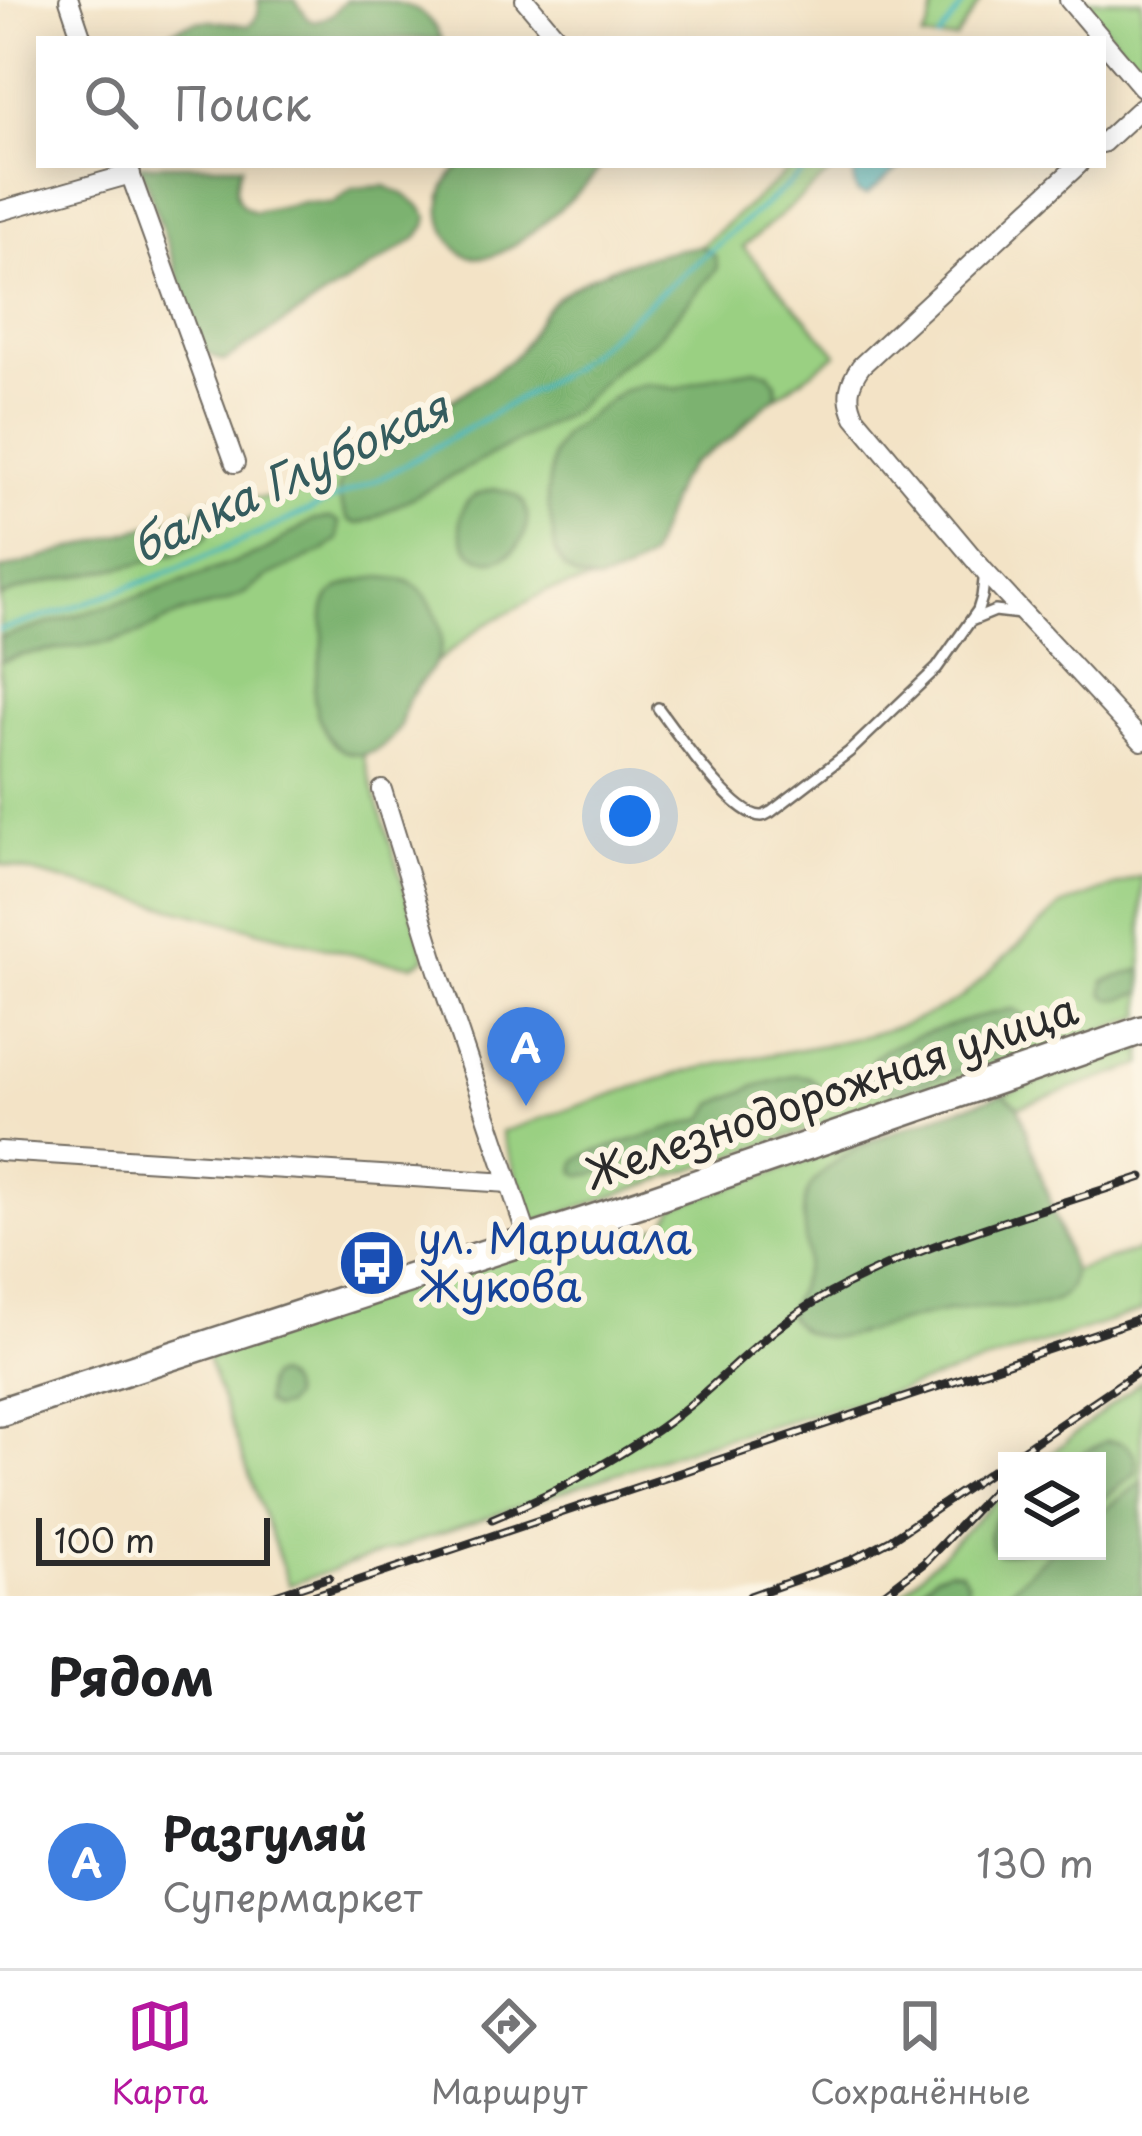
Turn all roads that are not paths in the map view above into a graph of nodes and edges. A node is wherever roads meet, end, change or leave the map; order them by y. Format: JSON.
{"nodes":[{"id":1,"x":69,"y":0,"type":"edge"},
{"id":2,"x":526,"y":0,"type":"edge"},
{"id":3,"x":1069,"y":0,"type":"edge"},
{"id":4,"x":81,"y":36,"type":"edge"},
{"id":5,"x":556,"y":36,"type":"edge"},
{"id":6,"x":1099,"y":36,"type":"edge"},
{"id":7,"x":1106,"y":45,"type":"edge"},
{"id":8,"x":1142,"y":87,"type":"edge"},
{"id":9,"x":1142,"y":107,"type":"edge"},
{"id":10,"x":1106,"y":139,"type":"edge"},
{"id":11,"x":1075,"y":168,"type":"edge"},
{"id":12,"x":129,"y":170,"type":"edge"},
{"id":13,"x":0,"y":211,"type":"edge"},
{"id":14,"x":236,"y":463,"type":"dead end"},
{"id":15,"x":985,"y":572,"type":"junction"},
{"id":16,"x":1024,"y":615,"type":"junction"},
{"id":17,"x":969,"y":623,"type":"junction"},
{"id":18,"x":658,"y":708,"type":"dead end"},
{"id":19,"x":1142,"y":741,"type":"edge"},
{"id":20,"x":382,"y":790,"type":"dead end"},
{"id":21,"x":1142,"y":1030,"type":"edge"},
{"id":22,"x":0,"y":1151,"type":"edge"},
{"id":23,"x":509,"y":1183,"type":"junction"},
{"id":24,"x":528,"y":1238,"type":"junction"},
{"id":25,"x":0,"y":1412,"type":"edge"}],
"edges":[{"from":1,"to":4,"type":"street"},
{"from":2,"to":5,"type":"street"},
{"from":3,"to":6,"type":"street"},
{"from":7,"to":8,"type":"street"},
{"from":9,"to":10,"type":"street"},
{"from":11,"to":15,"type":"street"},
{"from":12,"to":13,"type":"street"},
{"from":12,"to":14,"type":"street"},
{"from":15,"to":16,"type":"street"},
{"from":15,"to":17,"type":"lane"},
{"from":16,"to":17,"type":"lane"},
{"from":16,"to":19,"type":"street"},
{"from":17,"to":18,"type":"lane"},
{"from":20,"to":23,"type":"street"},
{"from":21,"to":24,"type":"main road","name":"Железнодорожная улица"},
{"from":22,"to":23,"type":"street"},
{"from":23,"to":24,"type":"street"},
{"from":24,"to":25,"type":"main road","name":"Железнодорожная улица"}]}
